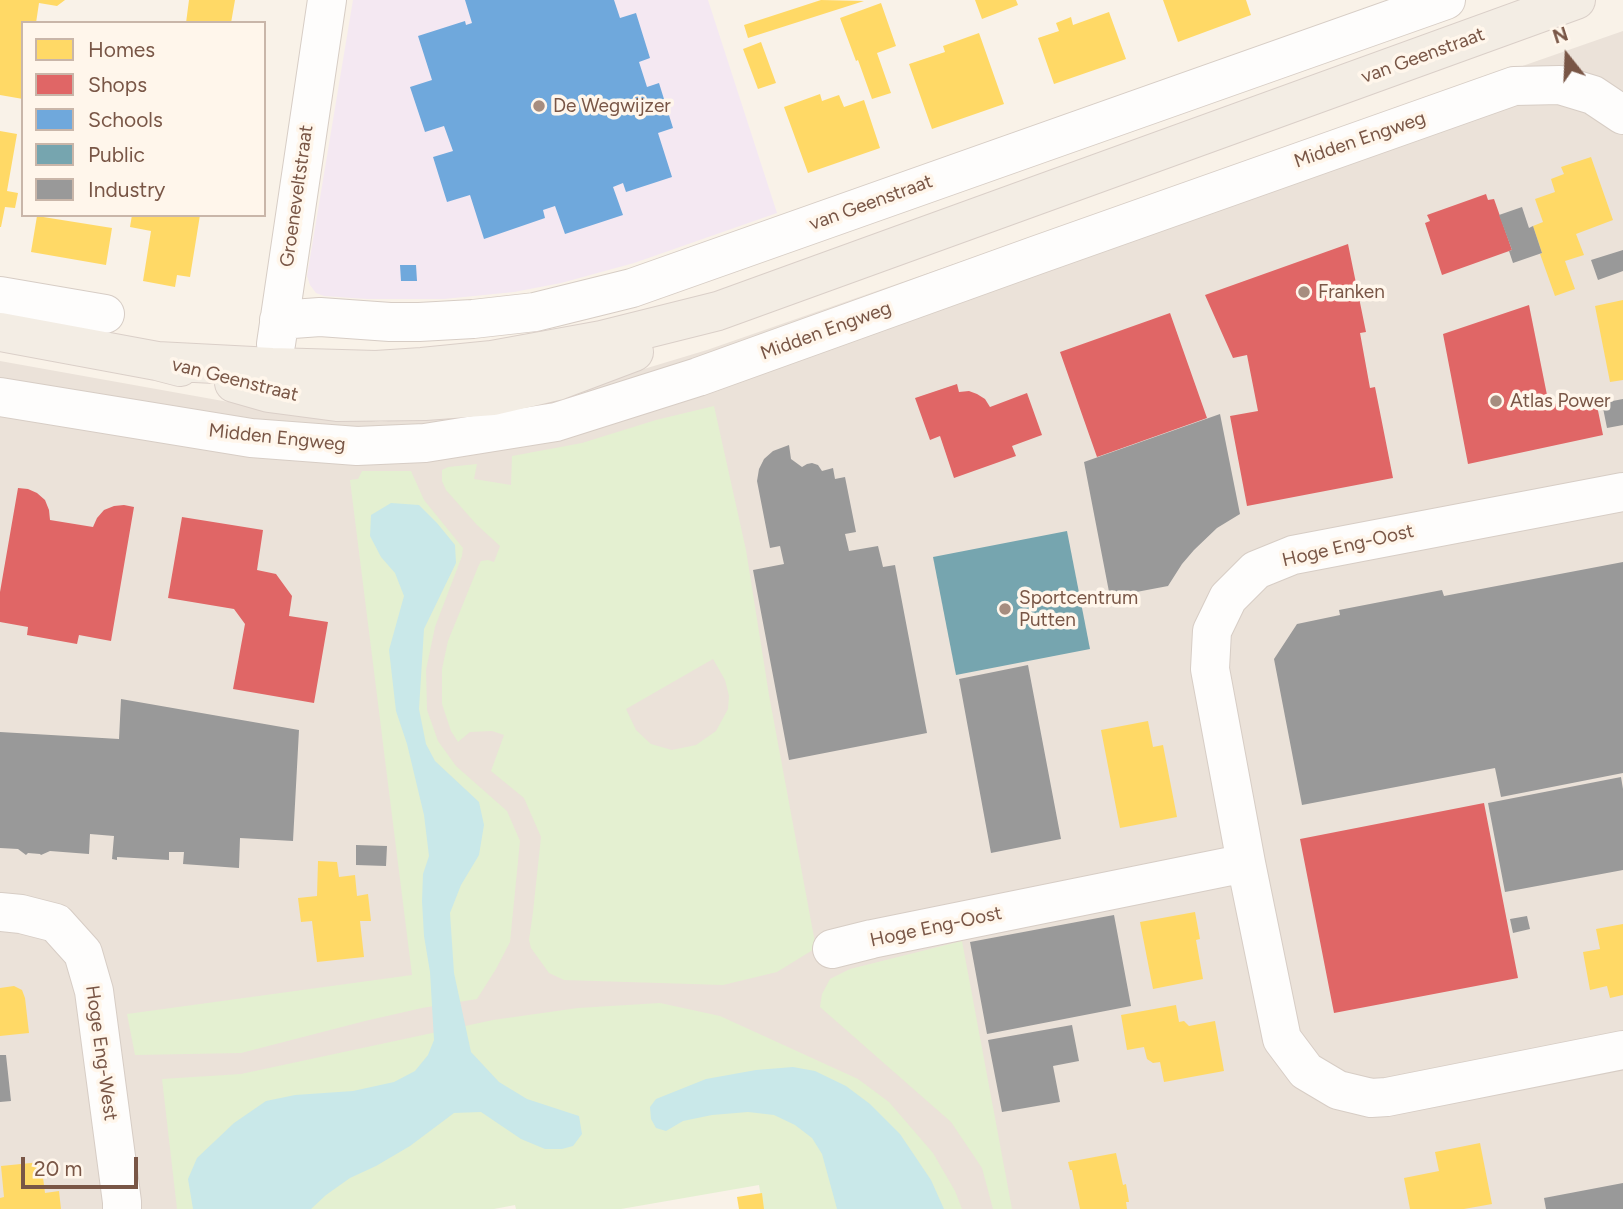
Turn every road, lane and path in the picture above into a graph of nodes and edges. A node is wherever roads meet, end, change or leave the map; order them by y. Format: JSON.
{"nodes":[{"id":1,"x":327,"y":0,"type":"edge"},
{"id":2,"x":1446,"y":0,"type":"edge"},
{"id":3,"x":1576,"y":0,"type":"edge"},
{"id":4,"x":1623,"y":115,"type":"edge"},
{"id":5,"x":0,"y":296,"type":"edge"},
{"id":6,"x":105,"y":314,"type":"dead end"},
{"id":7,"x":279,"y":320,"type":"junction"},
{"id":8,"x":0,"y":332,"type":"edge"},
{"id":9,"x":270,"y":380,"type":"junction"},
{"id":10,"x":0,"y":397,"type":"edge"},
{"id":11,"x":1623,"y":492,"type":"edge"},
{"id":12,"x":1246,"y":863,"type":"junction"},
{"id":13,"x":0,"y":912,"type":"edge"},
{"id":14,"x":832,"y":949,"type":"dead end"},
{"id":15,"x":1623,"y":1050,"type":"edge"},
{"id":16,"x":122,"y":1209,"type":"edge"}],
"edges":[{"from":1,"to":7,"type":"street","name":"Groeneveltstraat"},
{"from":2,"to":7,"type":"street","name":"van Geenstraat"},
{"from":3,"to":9,"type":"main road","name":"van Geenstraat"},
{"from":4,"to":10,"type":"street","name":"Midden Engweg"},
{"from":5,"to":6,"type":"street"},
{"from":7,"to":9,"type":"street","name":"Groeneveltstraat"},
{"from":8,"to":9,"type":"main road","name":"van Geenstraat"},
{"from":11,"to":12,"type":"street","name":"Hoge Eng-Oost"},
{"from":12,"to":14,"type":"street","name":"Hoge Eng-Oost"},
{"from":12,"to":15,"type":"street","name":"Hoge Eng-Oost"},
{"from":13,"to":16,"type":"street","name":"Hoge Eng-West"}]}
